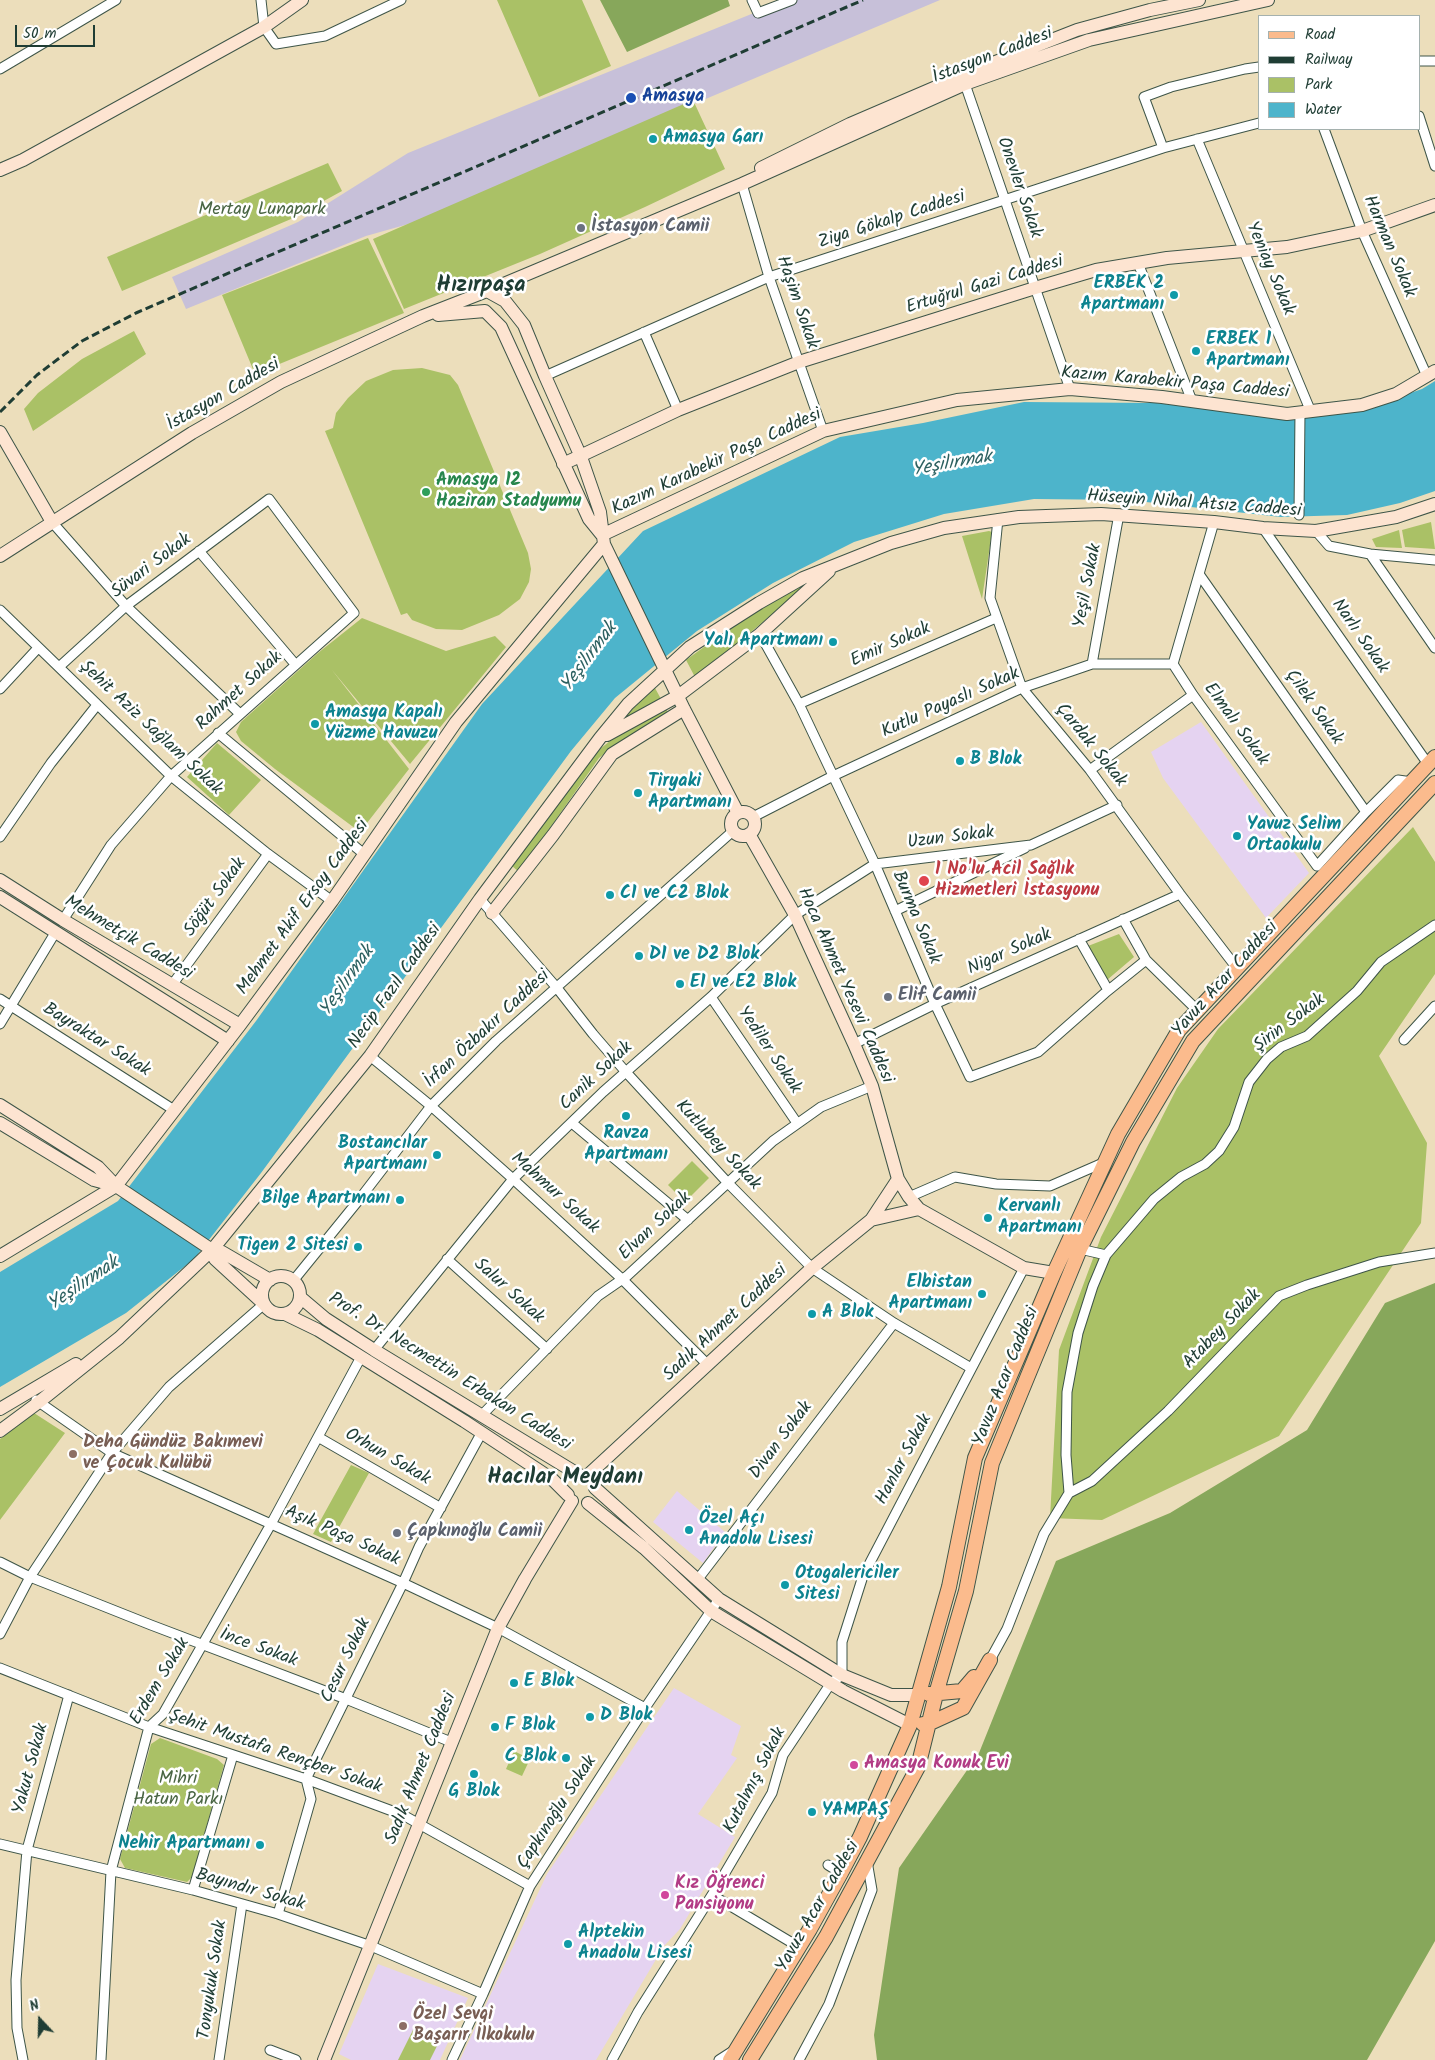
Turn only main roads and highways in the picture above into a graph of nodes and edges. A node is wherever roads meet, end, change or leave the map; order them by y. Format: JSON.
{"nodes":[{"id":1,"x":1431,"y":761,"type":"edge"},
{"id":2,"x":1435,"y":783,"type":"edge"},
{"id":3,"x":936,"y":1694,"type":"junction"},
{"id":4,"x":917,"y":1695,"type":"junction"},
{"id":5,"x":928,"y":1724,"type":"junction"},
{"id":6,"x":910,"y":1725,"type":"junction"},
{"id":7,"x":730,"y":2060,"type":"edge"},
{"id":8,"x":750,"y":2060,"type":"edge"}],
"edges":[{"from":1,"to":4,"type":"main road","name":"Yavuz Acar Caddesi"},
{"from":2,"to":3,"type":"main road","name":"Yavuz Acar Caddesi"},
{"from":3,"to":4,"type":"main road"},
{"from":3,"to":5,"type":"main road","name":"Yavuz Acar Caddesi"},
{"from":3,"to":5,"type":"main road"},
{"from":4,"to":6,"type":"main road","name":"Yavuz Acar Caddesi"},
{"from":5,"to":6,"type":"main road"},
{"from":5,"to":8,"type":"main road","name":"Yavuz Acar Caddesi"},
{"from":6,"to":7,"type":"main road","name":"Yavuz Acar Caddesi"}]}
